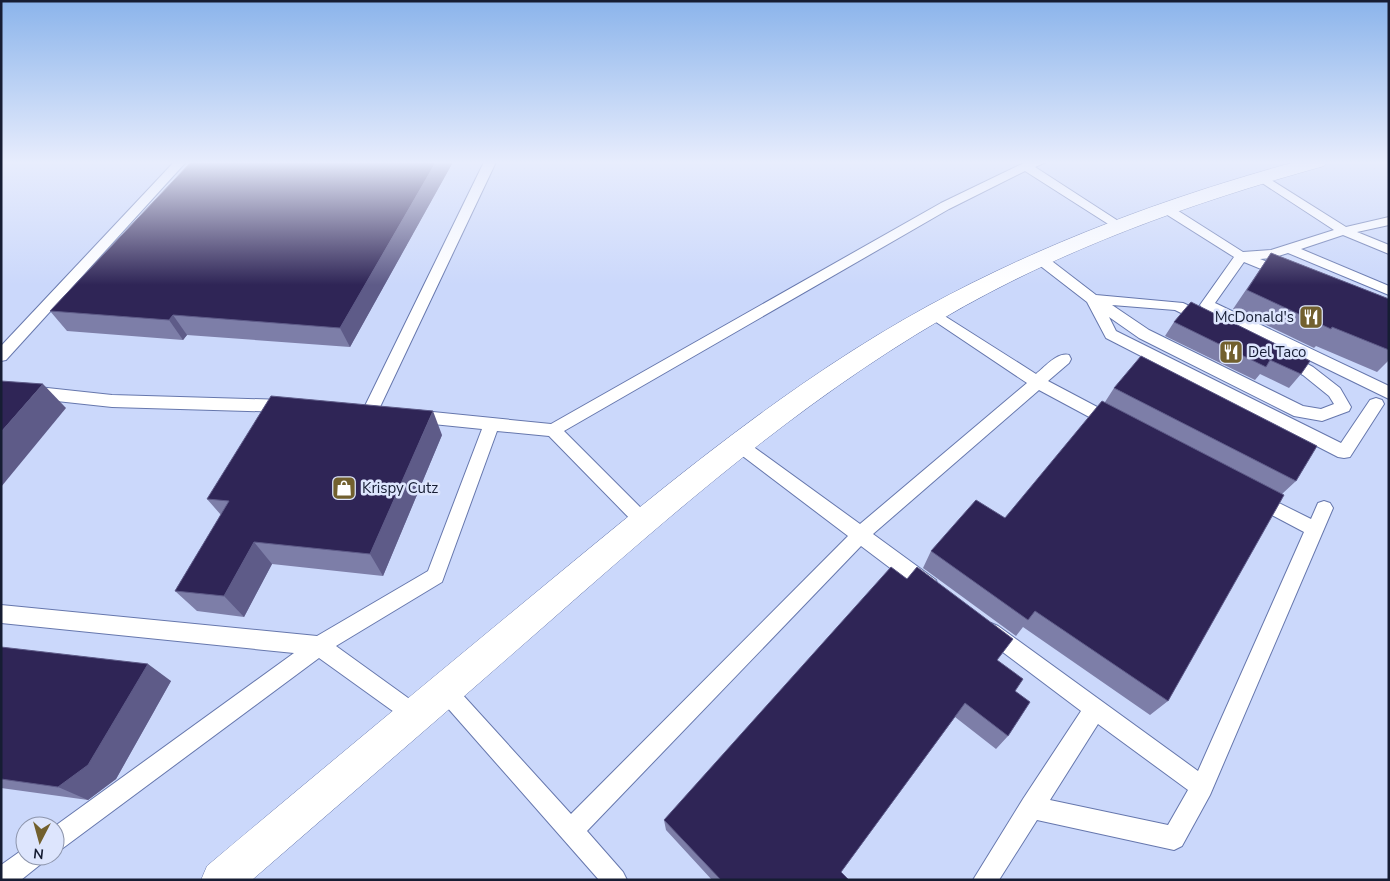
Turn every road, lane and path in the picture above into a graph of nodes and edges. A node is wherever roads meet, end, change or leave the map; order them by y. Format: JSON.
{"nodes":[{"id":1,"x":142,"y":203,"type":"edge"},
{"id":2,"x":470,"y":203,"type":"edge"},
{"id":3,"x":951,"y":203,"type":"edge"},
{"id":4,"x":1084,"y":203,"type":"edge"},
{"id":5,"x":1180,"y":203,"type":"edge"},
{"id":6,"x":1301,"y":203,"type":"edge"},
{"id":7,"x":1165,"y":208,"type":"junction"},
{"id":8,"x":1389,"y":222,"type":"edge"},
{"id":9,"x":1120,"y":226,"type":"junction"},
{"id":10,"x":1344,"y":231,"type":"junction"},
{"id":11,"x":1289,"y":249,"type":"junction"},
{"id":12,"x":1389,"y":250,"type":"edge"},
{"id":13,"x":1240,"y":256,"type":"junction"},
{"id":14,"x":1040,"y":258,"type":"junction"},
{"id":15,"x":1293,"y":278,"type":"edge"},
{"id":16,"x":1389,"y":291,"type":"edge"},
{"id":17,"x":1093,"y":299,"type":"junction"},
{"id":18,"x":932,"y":314,"type":"junction"},
{"id":19,"x":1,"y":356,"type":"edge"},
{"id":20,"x":1064,"y":359,"type":"dead end"},
{"id":21,"x":1037,"y":382,"type":"junction"},
{"id":22,"x":1,"y":389,"type":"edge"},
{"id":23,"x":1389,"y":393,"type":"edge"},
{"id":24,"x":1376,"y":404,"type":"dead end"},
{"id":25,"x":306,"y":408,"type":"edge"},
{"id":26,"x":352,"y":411,"type":"edge"},
{"id":27,"x":370,"y":412,"type":"junction"},
{"id":28,"x":492,"y":423,"type":"junction"},
{"id":29,"x":1124,"y":428,"type":"edge"},
{"id":30,"x":553,"y":430,"type":"junction"},
{"id":31,"x":738,"y":444,"type":"junction"},
{"id":32,"x":1246,"y":493,"type":"edge"},
{"id":33,"x":1324,"y":508,"type":"dead end"},
{"id":34,"x":644,"y":522,"type":"junction"},
{"id":35,"x":1316,"y":530,"type":"junction"},
{"id":36,"x":860,"y":534,"type":"junction"},
{"id":37,"x":946,"y":598,"type":"edge"},
{"id":38,"x":1,"y":614,"type":"edge"},
{"id":39,"x":977,"y":622,"type":"edge"},
{"id":40,"x":319,"y":646,"type":"junction"},
{"id":41,"x":445,"y":690,"type":"junction"},
{"id":42,"x":1095,"y":709,"type":"junction"},
{"id":43,"x":415,"y":715,"type":"junction"},
{"id":44,"x":1202,"y":787,"type":"junction"},
{"id":45,"x":1031,"y":807,"type":"junction"},
{"id":46,"x":571,"y":831,"type":"junction"},
{"id":47,"x":65,"y":833,"type":"edge"},
{"id":48,"x":20,"y":866,"type":"edge"},
{"id":49,"x":1,"y":880,"type":"edge"},
{"id":50,"x":221,"y":880,"type":"edge"},
{"id":51,"x":615,"y":880,"type":"edge"},
{"id":52,"x":984,"y":880,"type":"edge"}],
"edges":[{"from":1,"to":19,"type":"lane"},
{"from":2,"to":27,"type":"lane"},
{"from":3,"to":30,"type":"lane"},
{"from":4,"to":9,"type":"lane"},
{"from":5,"to":7,"type":"main road"},
{"from":6,"to":10,"type":"lane"},
{"from":7,"to":9,"type":"main road"},
{"from":7,"to":13,"type":"lane"},
{"from":8,"to":10,"type":"lane"},
{"from":9,"to":14,"type":"main road"},
{"from":10,"to":11,"type":"lane"},
{"from":10,"to":12,"type":"lane"},
{"from":11,"to":13,"type":"lane"},
{"from":11,"to":16,"type":"lane"},
{"from":13,"to":15,"type":"lane"},
{"from":13,"to":23,"type":"lane"},
{"from":14,"to":17,"type":"lane"},
{"from":14,"to":18,"type":"main road"},
{"from":17,"to":17,"type":"lane"},
{"from":17,"to":24,"type":"lane"},
{"from":18,"to":21,"type":"lane"},
{"from":18,"to":31,"type":"main road"},
{"from":20,"to":21,"type":"lane"},
{"from":21,"to":29,"type":"lane"},
{"from":21,"to":36,"type":"lane"},
{"from":22,"to":25,"type":"lane"},
{"from":26,"to":27,"type":"lane"},
{"from":27,"to":28,"type":"lane"},
{"from":28,"to":30,"type":"lane"},
{"from":28,"to":40,"type":"lane"},
{"from":30,"to":34,"type":"lane"},
{"from":31,"to":34,"type":"main road"},
{"from":31,"to":36,"type":"lane"},
{"from":32,"to":35,"type":"lane"},
{"from":33,"to":35,"type":"lane"},
{"from":34,"to":41,"type":"main road"},
{"from":35,"to":44,"type":"lane"},
{"from":36,"to":37,"type":"lane"},
{"from":36,"to":46,"type":"lane"},
{"from":38,"to":40,"type":"lane"},
{"from":39,"to":42,"type":"lane"},
{"from":40,"to":43,"type":"lane"},
{"from":40,"to":47,"type":"lane"},
{"from":41,"to":43,"type":"main road"},
{"from":41,"to":46,"type":"lane"},
{"from":42,"to":44,"type":"lane"},
{"from":42,"to":45,"type":"lane"},
{"from":43,"to":50,"type":"main road"},
{"from":44,"to":45,"type":"lane"},
{"from":45,"to":52,"type":"lane"},
{"from":46,"to":51,"type":"lane"},
{"from":48,"to":49,"type":"lane"}]}
